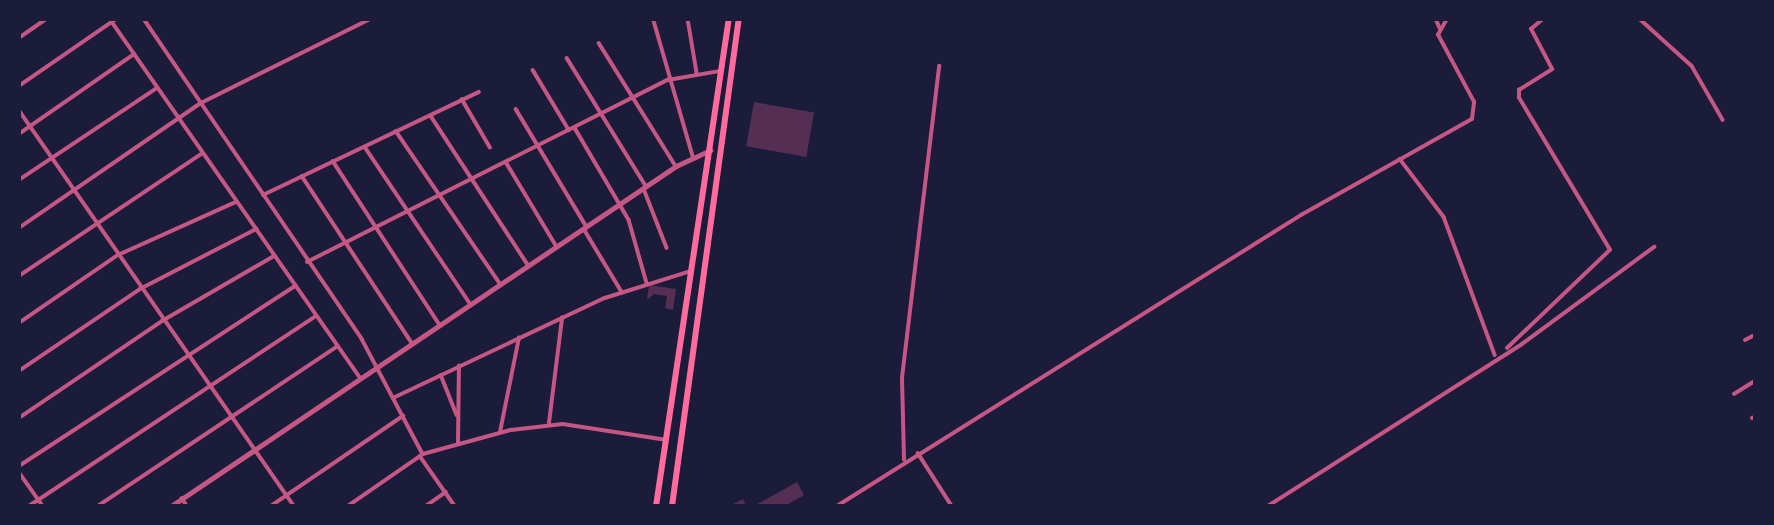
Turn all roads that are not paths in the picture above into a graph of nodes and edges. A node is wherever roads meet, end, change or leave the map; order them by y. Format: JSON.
{"nodes":[{"id":1,"x":46,"y":19,"type":"edge"},
{"id":2,"x":144,"y":19,"type":"edge"},
{"id":3,"x":370,"y":19,"type":"edge"},
{"id":4,"x":688,"y":19,"type":"edge"},
{"id":5,"x":729,"y":19,"type":"edge"},
{"id":6,"x":739,"y":19,"type":"edge"},
{"id":7,"x":1436,"y":19,"type":"edge"},
{"id":8,"x":1447,"y":19,"type":"edge"},
{"id":9,"x":1543,"y":19,"type":"edge"},
{"id":10,"x":1640,"y":19,"type":"edge"},
{"id":11,"x":113,"y":20,"type":"edge"},
{"id":12,"x":654,"y":21,"type":"edge"},
{"id":13,"x":1440,"y":28,"type":"junction"},
{"id":14,"x":19,"y":38,"type":"edge"},
{"id":15,"x":599,"y":43,"type":"dead end"},
{"id":16,"x":134,"y":54,"type":"junction"},
{"id":17,"x":567,"y":58,"type":"dead end"},
{"id":18,"x":939,"y":66,"type":"dead end"},
{"id":19,"x":533,"y":70,"type":"dead end"},
{"id":20,"x":722,"y":71,"type":"junction"},
{"id":21,"x":697,"y":73,"type":"junction"},
{"id":22,"x":668,"y":80,"type":"junction"},
{"id":23,"x":19,"y":86,"type":"edge"},
{"id":24,"x":720,"y":86,"type":"junction"},
{"id":25,"x":157,"y":88,"type":"junction"},
{"id":26,"x":730,"y":89,"type":"junction"},
{"id":27,"x":479,"y":92,"type":"dead end"},
{"id":28,"x":634,"y":98,"type":"junction"},
{"id":29,"x":462,"y":99,"type":"junction"},
{"id":30,"x":201,"y":103,"type":"junction"},
{"id":31,"x":516,"y":109,"type":"dead end"},
{"id":32,"x":19,"y":110,"type":"edge"},
{"id":33,"x":430,"y":115,"type":"junction"},
{"id":34,"x":602,"y":115,"type":"junction"},
{"id":35,"x":1723,"y":120,"type":"dead end"},
{"id":36,"x":179,"y":121,"type":"junction"},
{"id":37,"x":30,"y":126,"type":"junction"},
{"id":38,"x":575,"y":128,"type":"junction"},
{"id":39,"x":569,"y":130,"type":"junction"},
{"id":40,"x":396,"y":131,"type":"junction"},
{"id":41,"x":19,"y":134,"type":"edge"},
{"id":42,"x":364,"y":146,"type":"junction"},
{"id":43,"x":538,"y":146,"type":"junction"},
{"id":44,"x":490,"y":147,"type":"dead end"},
{"id":45,"x":710,"y":150,"type":"junction"},
{"id":46,"x":201,"y":154,"type":"junction"},
{"id":47,"x":721,"y":155,"type":"junction"},
{"id":48,"x":693,"y":156,"type":"junction"},
{"id":49,"x":52,"y":158,"type":"junction"},
{"id":50,"x":1400,"y":159,"type":"junction"},
{"id":51,"x":334,"y":161,"type":"junction"},
{"id":52,"x":506,"y":162,"type":"junction"},
{"id":53,"x":676,"y":166,"type":"junction"},
{"id":54,"x":302,"y":176,"type":"junction"},
{"id":55,"x":472,"y":179,"type":"junction"},
{"id":56,"x":19,"y":180,"type":"edge"},
{"id":57,"x":645,"y":187,"type":"junction"},
{"id":58,"x":75,"y":190,"type":"junction"},
{"id":59,"x":262,"y":195,"type":"junction"},
{"id":60,"x":441,"y":195,"type":"junction"},
{"id":61,"x":236,"y":202,"type":"junction"},
{"id":62,"x":620,"y":205,"type":"junction"},
{"id":63,"x":408,"y":211,"type":"junction"},
{"id":64,"x":97,"y":223,"type":"junction"},
{"id":65,"x":376,"y":226,"type":"junction"},
{"id":66,"x":19,"y":228,"type":"edge"},
{"id":67,"x":585,"y":228,"type":"junction"},
{"id":68,"x":256,"y":229,"type":"junction"},
{"id":69,"x":345,"y":242,"type":"junction"},
{"id":70,"x":557,"y":247,"type":"junction"},
{"id":71,"x":1654,"y":247,"type":"dead end"},
{"id":72,"x":667,"y":248,"type":"dead end"},
{"id":73,"x":118,"y":256,"type":"junction"},
{"id":74,"x":274,"y":256,"type":"junction"},
{"id":75,"x":307,"y":262,"type":"junction"},
{"id":76,"x":529,"y":267,"type":"junction"},
{"id":77,"x":693,"y":271,"type":"junction"},
{"id":78,"x":19,"y":276,"type":"edge"},
{"id":79,"x":647,"y":283,"type":"junction"},
{"id":80,"x":500,"y":285,"type":"junction"},
{"id":81,"x":295,"y":286,"type":"junction"},
{"id":82,"x":140,"y":289,"type":"junction"},
{"id":83,"x":622,"y":292,"type":"junction"},
{"id":84,"x":689,"y":297,"type":"junction"},
{"id":85,"x":700,"y":299,"type":"junction"},
{"id":86,"x":471,"y":305,"type":"junction"},
{"id":87,"x":315,"y":317,"type":"junction"},
{"id":88,"x":562,"y":317,"type":"junction"},
{"id":89,"x":162,"y":321,"type":"junction"},
{"id":90,"x":19,"y":323,"type":"edge"},
{"id":91,"x":440,"y":325,"type":"junction"},
{"id":92,"x":1755,"y":335,"type":"edge"},
{"id":93,"x":520,"y":336,"type":"junction"},
{"id":94,"x":1745,"y":340,"type":"dead end"},
{"id":95,"x":412,"y":343,"type":"junction"},
{"id":96,"x":338,"y":346,"type":"junction"},
{"id":97,"x":1506,"y":350,"type":"junction"},
{"id":98,"x":185,"y":354,"type":"junction"},
{"id":99,"x":1495,"y":355,"type":"junction"},
{"id":100,"x":378,"y":366,"type":"junction"},
{"id":101,"x":459,"y":366,"type":"junction"},
{"id":102,"x":19,"y":371,"type":"edge"},
{"id":103,"x":441,"y":375,"type":"junction"},
{"id":104,"x":360,"y":378,"type":"junction"},
{"id":105,"x":1755,"y":381,"type":"edge"},
{"id":106,"x":208,"y":384,"type":"junction"},
{"id":107,"x":1734,"y":394,"type":"dead end"},
{"id":108,"x":393,"y":398,"type":"junction"},
{"id":109,"x":230,"y":416,"type":"junction"},
{"id":110,"x":403,"y":416,"type":"junction"},
{"id":111,"x":458,"y":417,"type":"junction"},
{"id":112,"x":19,"y":418,"type":"edge"},
{"id":113,"x":549,"y":423,"type":"junction"},
{"id":114,"x":500,"y":432,"type":"junction"},
{"id":115,"x":668,"y":440,"type":"junction"},
{"id":116,"x":458,"y":443,"type":"junction"},
{"id":117,"x":255,"y":450,"type":"junction"},
{"id":118,"x":918,"y":453,"type":"junction"},
{"id":119,"x":422,"y":455,"type":"junction"},
{"id":120,"x":904,"y":460,"type":"junction"},
{"id":121,"x":19,"y":466,"type":"edge"},
{"id":122,"x":19,"y":472,"type":"edge"},
{"id":123,"x":446,"y":492,"type":"junction"},
{"id":124,"x":287,"y":495,"type":"junction"},
{"id":125,"x":182,"y":498,"type":"junction"},
{"id":126,"x":39,"y":499,"type":"junction"},
{"id":127,"x":29,"y":506,"type":"edge"},
{"id":128,"x":43,"y":506,"type":"edge"},
{"id":129,"x":98,"y":506,"type":"edge"},
{"id":130,"x":171,"y":506,"type":"edge"},
{"id":131,"x":187,"y":506,"type":"edge"},
{"id":132,"x":271,"y":506,"type":"edge"},
{"id":133,"x":294,"y":506,"type":"edge"},
{"id":134,"x":348,"y":506,"type":"edge"},
{"id":135,"x":426,"y":506,"type":"edge"},
{"id":136,"x":455,"y":506,"type":"edge"},
{"id":137,"x":656,"y":506,"type":"edge"},
{"id":138,"x":672,"y":506,"type":"edge"},
{"id":139,"x":837,"y":506,"type":"edge"},
{"id":140,"x":952,"y":506,"type":"edge"},
{"id":141,"x":1268,"y":506,"type":"edge"}],
"edges":[{"from":1,"to":14,"type":"street"},
{"from":2,"to":30,"type":"street"},
{"from":3,"to":30,"type":"street"},
{"from":4,"to":21,"type":"street"},
{"from":5,"to":20,"type":"main road"},
{"from":6,"to":26,"type":"main road"},
{"from":7,"to":13,"type":"street"},
{"from":8,"to":13,"type":"street"},
{"from":9,"to":97,"type":"street"},
{"from":10,"to":35,"type":"street"},
{"from":11,"to":16,"type":"street"},
{"from":11,"to":23,"type":"street"},
{"from":12,"to":22,"type":"street"},
{"from":13,"to":50,"type":"street"},
{"from":15,"to":28,"type":"street"},
{"from":16,"to":25,"type":"street"},
{"from":16,"to":37,"type":"street"},
{"from":17,"to":34,"type":"street"},
{"from":18,"to":120,"type":"street"},
{"from":19,"to":39,"type":"street"},
{"from":20,"to":21,"type":"street"},
{"from":20,"to":24,"type":"main road"},
{"from":21,"to":22,"type":"street"},
{"from":22,"to":28,"type":"street"},
{"from":22,"to":48,"type":"street"},
{"from":24,"to":26,"type":"main road"},
{"from":24,"to":45,"type":"main road"},
{"from":25,"to":36,"type":"street"},
{"from":25,"to":49,"type":"street"},
{"from":26,"to":47,"type":"main road"},
{"from":27,"to":29,"type":"street"},
{"from":28,"to":34,"type":"street"},
{"from":28,"to":53,"type":"street"},
{"from":29,"to":33,"type":"street"},
{"from":29,"to":44,"type":"street"},
{"from":30,"to":36,"type":"street"},
{"from":30,"to":59,"type":"street"},
{"from":31,"to":43,"type":"street"},
{"from":32,"to":37,"type":"street"},
{"from":33,"to":40,"type":"street"},
{"from":33,"to":55,"type":"street"},
{"from":34,"to":38,"type":"street"},
{"from":34,"to":57,"type":"street"},
{"from":36,"to":46,"type":"street"},
{"from":36,"to":58,"type":"street"},
{"from":37,"to":41,"type":"street"},
{"from":37,"to":49,"type":"street"},
{"from":38,"to":39,"type":"street"},
{"from":38,"to":62,"type":"street"},
{"from":39,"to":43,"type":"street"},
{"from":40,"to":42,"type":"street"},
{"from":40,"to":60,"type":"street"},
{"from":42,"to":51,"type":"street"},
{"from":42,"to":63,"type":"street"},
{"from":43,"to":52,"type":"street"},
{"from":43,"to":67,"type":"street"},
{"from":45,"to":47,"type":"main road"},
{"from":45,"to":48,"type":"street"},
{"from":45,"to":77,"type":"main road"},
{"from":46,"to":61,"type":"street"},
{"from":46,"to":64,"type":"street"},
{"from":47,"to":85,"type":"main road"},
{"from":48,"to":53,"type":"street"},
{"from":49,"to":56,"type":"street"},
{"from":49,"to":58,"type":"street"},
{"from":50,"to":99,"type":"street"},
{"from":50,"to":118,"type":"street"},
{"from":51,"to":54,"type":"street"},
{"from":51,"to":65,"type":"street"},
{"from":52,"to":55,"type":"street"},
{"from":52,"to":70,"type":"street"},
{"from":53,"to":57,"type":"street"},
{"from":54,"to":59,"type":"street"},
{"from":54,"to":69,"type":"street"},
{"from":55,"to":60,"type":"street"},
{"from":55,"to":76,"type":"street"},
{"from":57,"to":62,"type":"street"},
{"from":57,"to":72,"type":"street"},
{"from":58,"to":64,"type":"street"},
{"from":58,"to":66,"type":"street"},
{"from":59,"to":75,"type":"street"},
{"from":60,"to":63,"type":"street"},
{"from":60,"to":80,"type":"street"},
{"from":61,"to":68,"type":"street"},
{"from":61,"to":73,"type":"street"},
{"from":62,"to":67,"type":"street"},
{"from":62,"to":79,"type":"street"},
{"from":63,"to":65,"type":"street"},
{"from":63,"to":86,"type":"street"},
{"from":64,"to":73,"type":"street"},
{"from":64,"to":78,"type":"street"},
{"from":65,"to":69,"type":"street"},
{"from":65,"to":91,"type":"street"},
{"from":67,"to":70,"type":"street"},
{"from":67,"to":83,"type":"street"},
{"from":68,"to":74,"type":"street"},
{"from":68,"to":82,"type":"street"},
{"from":69,"to":75,"type":"street"},
{"from":69,"to":95,"type":"street"},
{"from":70,"to":76,"type":"street"},
{"from":71,"to":97,"type":"street"},
{"from":73,"to":82,"type":"street"},
{"from":73,"to":90,"type":"street"},
{"from":74,"to":81,"type":"street"},
{"from":74,"to":89,"type":"street"},
{"from":75,"to":100,"type":"street"},
{"from":76,"to":80,"type":"street"},
{"from":77,"to":79,"type":"street"},
{"from":77,"to":84,"type":"main road"},
{"from":79,"to":83,"type":"street"},
{"from":80,"to":86,"type":"street"},
{"from":81,"to":87,"type":"street"},
{"from":81,"to":98,"type":"street"},
{"from":82,"to":89,"type":"street"},
{"from":82,"to":102,"type":"street"},
{"from":83,"to":88,"type":"street"},
{"from":84,"to":85,"type":"main road"},
{"from":84,"to":115,"type":"main road"},
{"from":85,"to":138,"type":"main road"},
{"from":86,"to":91,"type":"street"},
{"from":87,"to":96,"type":"street"},
{"from":87,"to":106,"type":"street"},
{"from":88,"to":93,"type":"street"},
{"from":88,"to":113,"type":"street"},
{"from":89,"to":98,"type":"street"},
{"from":89,"to":112,"type":"street"},
{"from":91,"to":95,"type":"street"},
{"from":92,"to":94,"type":"street"},
{"from":93,"to":101,"type":"street"},
{"from":93,"to":114,"type":"street"},
{"from":95,"to":100,"type":"street"},
{"from":96,"to":104,"type":"street"},
{"from":96,"to":109,"type":"street"},
{"from":97,"to":99,"type":"street"},
{"from":98,"to":106,"type":"street"},
{"from":98,"to":121,"type":"street"},
{"from":99,"to":141,"type":"street"},
{"from":100,"to":104,"type":"street"},
{"from":100,"to":108,"type":"street"},
{"from":101,"to":103,"type":"street"},
{"from":101,"to":111,"type":"street"},
{"from":103,"to":108,"type":"street"},
{"from":103,"to":111,"type":"street"},
{"from":104,"to":117,"type":"street"},
{"from":105,"to":107,"type":"street"},
{"from":106,"to":109,"type":"street"},
{"from":106,"to":126,"type":"street"},
{"from":108,"to":110,"type":"street"},
{"from":109,"to":117,"type":"street"},
{"from":109,"to":129,"type":"street"},
{"from":110,"to":119,"type":"street"},
{"from":110,"to":124,"type":"street"},
{"from":111,"to":116,"type":"street"},
{"from":113,"to":114,"type":"street"},
{"from":113,"to":115,"type":"street"},
{"from":114,"to":116,"type":"street"},
{"from":115,"to":137,"type":"main road"},
{"from":116,"to":119,"type":"street"},
{"from":117,"to":124,"type":"street"},
{"from":117,"to":125,"type":"street"},
{"from":118,"to":120,"type":"street"},
{"from":118,"to":140,"type":"street"},
{"from":119,"to":123,"type":"street"},
{"from":119,"to":134,"type":"street"},
{"from":120,"to":139,"type":"street"},
{"from":122,"to":126,"type":"street"},
{"from":123,"to":135,"type":"street"},
{"from":123,"to":136,"type":"street"},
{"from":124,"to":132,"type":"street"},
{"from":124,"to":133,"type":"street"},
{"from":125,"to":130,"type":"street"},
{"from":125,"to":131,"type":"street"},
{"from":126,"to":127,"type":"street"},
{"from":126,"to":128,"type":"street"}]}
